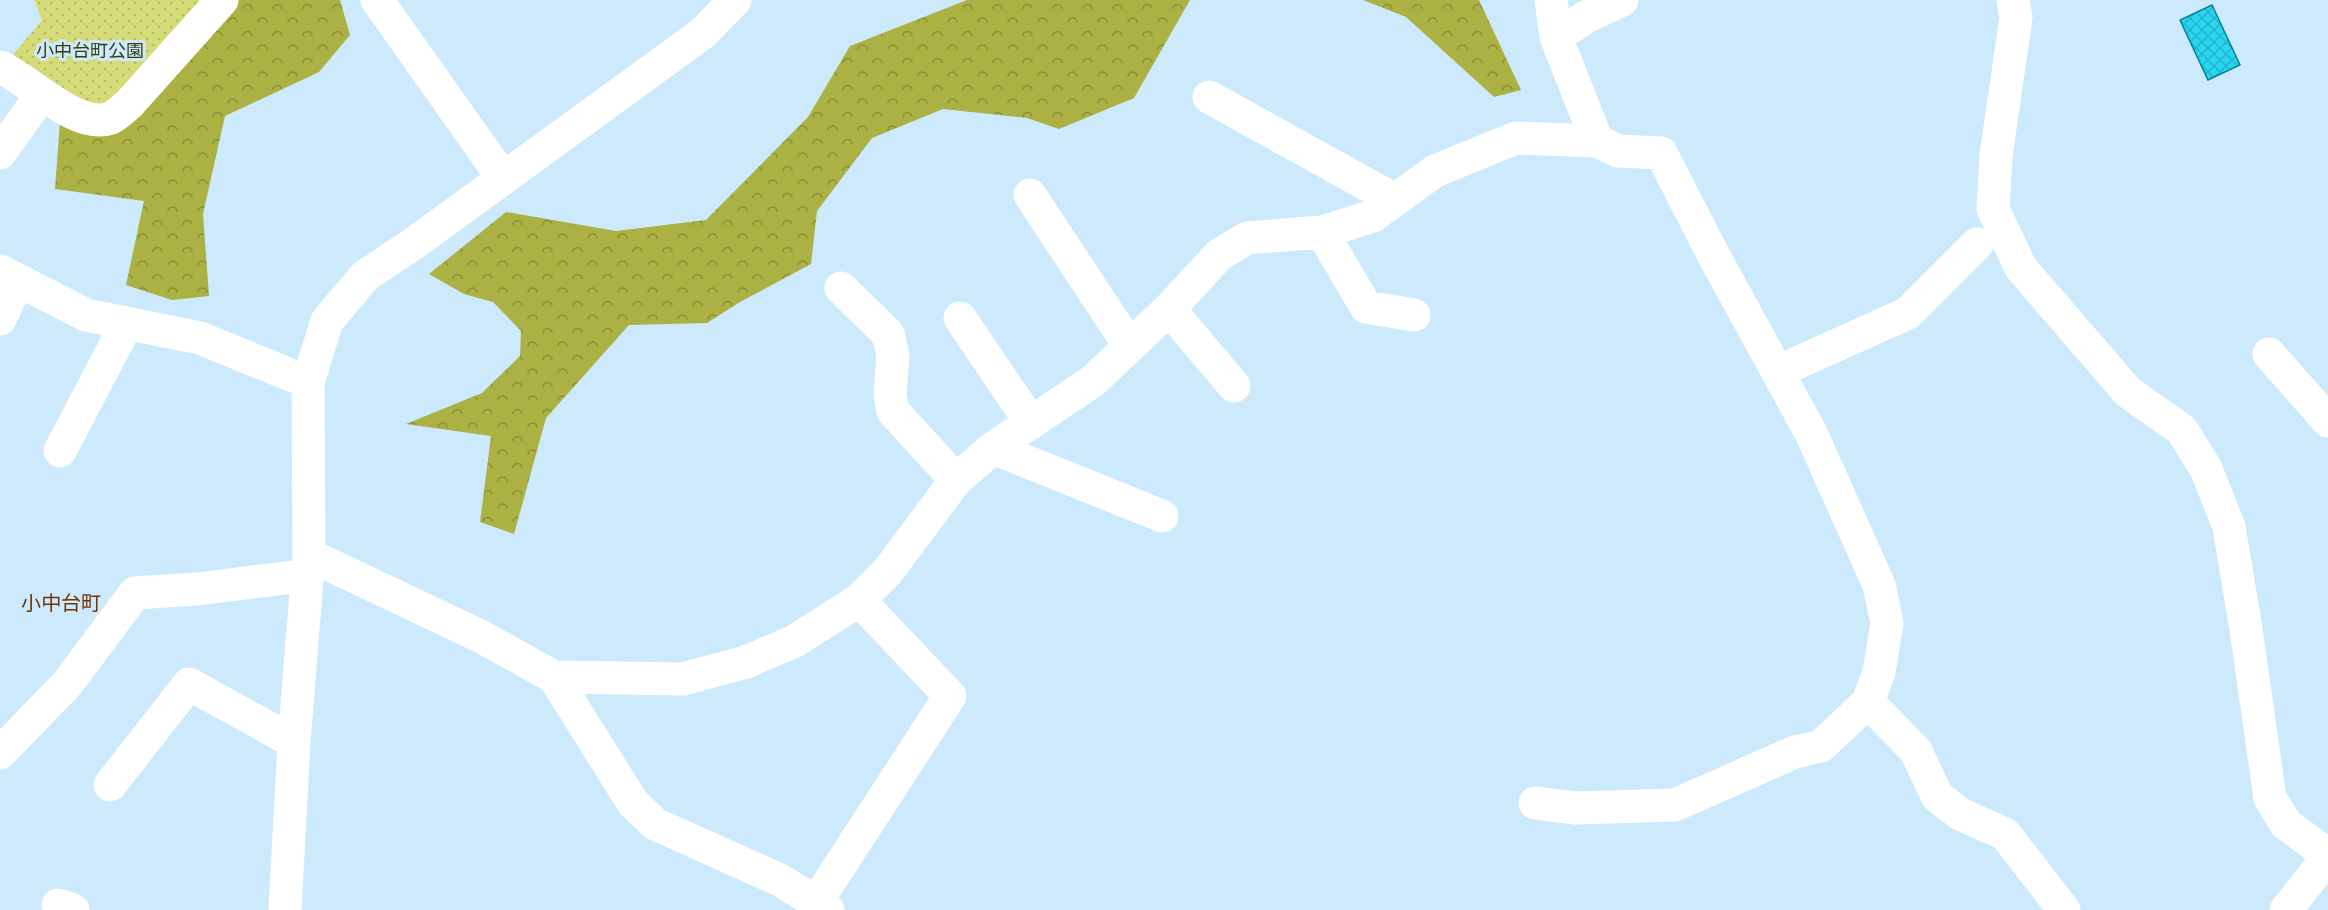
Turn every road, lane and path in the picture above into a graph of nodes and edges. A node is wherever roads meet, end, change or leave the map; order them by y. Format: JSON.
{"nodes":[{"id":1,"x":222,"y":0,"type":"edge"},
{"id":2,"x":377,"y":0,"type":"edge"},
{"id":3,"x":1551,"y":0,"type":"edge"},
{"id":4,"x":1622,"y":0,"type":"edge"},
{"id":5,"x":2013,"y":0,"type":"edge"},
{"id":6,"x":724,"y":4,"type":"edge"},
{"id":7,"x":1556,"y":37,"type":"junction"},
{"id":8,"x":0,"y":67,"type":"edge"},
{"id":9,"x":42,"y":94,"type":"junction"},
{"id":10,"x":1209,"y":97,"type":"dead end"},
{"id":11,"x":1598,"y":141,"type":"junction"},
{"id":12,"x":0,"y":153,"type":"edge"},
{"id":13,"x":503,"y":178,"type":"junction"},
{"id":14,"x":1030,"y":195,"type":"dead end"},
{"id":15,"x":1395,"y":200,"type":"junction"},
{"id":16,"x":1322,"y":232,"type":"junction"},
{"id":17,"x":1977,"y":244,"type":"dead end"},
{"id":18,"x":9,"y":276,"type":"edge"},
{"id":19,"x":842,"y":288,"type":"dead end"},
{"id":20,"x":1169,"y":309,"type":"junction"},
{"id":21,"x":1414,"y":315,"type":"dead end"},
{"id":22,"x":960,"y":318,"type":"dead end"},
{"id":23,"x":0,"y":319,"type":"edge"},
{"id":24,"x":127,"y":323,"type":"junction"},
{"id":25,"x":1130,"y":345,"type":"junction"},
{"id":26,"x":2270,"y":354,"type":"dead end"},
{"id":27,"x":1777,"y":372,"type":"junction"},
{"id":28,"x":308,"y":382,"type":"junction"},
{"id":29,"x":1234,"y":386,"type":"dead end"},
{"id":30,"x":2328,"y":420,"type":"edge"},
{"id":31,"x":1031,"y":423,"type":"junction"},
{"id":32,"x":993,"y":448,"type":"junction"},
{"id":33,"x":60,"y":451,"type":"dead end"},
{"id":34,"x":956,"y":480,"type":"junction"},
{"id":35,"x":1162,"y":516,"type":"dead end"},
{"id":36,"x":309,"y":565,"type":"junction"},
{"id":37,"x":859,"y":600,"type":"junction"},
{"id":38,"x":554,"y":677,"type":"junction"},
{"id":39,"x":1868,"y":702,"type":"junction"},
{"id":40,"x":294,"y":742,"type":"junction"},
{"id":41,"x":0,"y":753,"type":"edge"},
{"id":42,"x":110,"y":786,"type":"dead end"},
{"id":43,"x":1535,"y":803,"type":"dead end"},
{"id":44,"x":2328,"y":856,"type":"edge"},
{"id":45,"x":822,"y":906,"type":"edge"},
{"id":46,"x":285,"y":910,"type":"edge"},
{"id":47,"x":2064,"y":910,"type":"edge"},
{"id":48,"x":2286,"y":910,"type":"edge"}],
"edges":[{"from":1,"to":9,"type":"street"},
{"from":2,"to":13,"type":"street"},
{"from":3,"to":7,"type":"street"},
{"from":4,"to":7,"type":"street"},
{"from":5,"to":44,"type":"street"},
{"from":6,"to":13,"type":"street"},
{"from":7,"to":11,"type":"street"},
{"from":8,"to":9,"type":"street"},
{"from":9,"to":12,"type":"street"},
{"from":10,"to":15,"type":"street"},
{"from":11,"to":15,"type":"street"},
{"from":11,"to":27,"type":"street"},
{"from":13,"to":28,"type":"street"},
{"from":14,"to":25,"type":"street"},
{"from":15,"to":16,"type":"street"},
{"from":16,"to":20,"type":"street"},
{"from":16,"to":21,"type":"street"},
{"from":17,"to":27,"type":"street"},
{"from":18,"to":23,"type":"street"},
{"from":18,"to":24,"type":"street"},
{"from":19,"to":34,"type":"street"},
{"from":20,"to":25,"type":"street"},
{"from":20,"to":29,"type":"street"},
{"from":22,"to":31,"type":"street"},
{"from":24,"to":28,"type":"street"},
{"from":24,"to":33,"type":"street"},
{"from":25,"to":31,"type":"street"},
{"from":26,"to":30,"type":"street"},
{"from":27,"to":39,"type":"street"},
{"from":28,"to":36,"type":"street"},
{"from":31,"to":32,"type":"street"},
{"from":32,"to":34,"type":"street"},
{"from":32,"to":35,"type":"street"},
{"from":34,"to":37,"type":"street"},
{"from":36,"to":38,"type":"street"},
{"from":36,"to":40,"type":"street"},
{"from":36,"to":41,"type":"street"},
{"from":37,"to":38,"type":"street"},
{"from":37,"to":45,"type":"street"},
{"from":38,"to":45,"type":"street"},
{"from":39,"to":43,"type":"street"},
{"from":39,"to":47,"type":"street"},
{"from":40,"to":42,"type":"street"},
{"from":40,"to":46,"type":"street"},
{"from":44,"to":48,"type":"street"}]}
